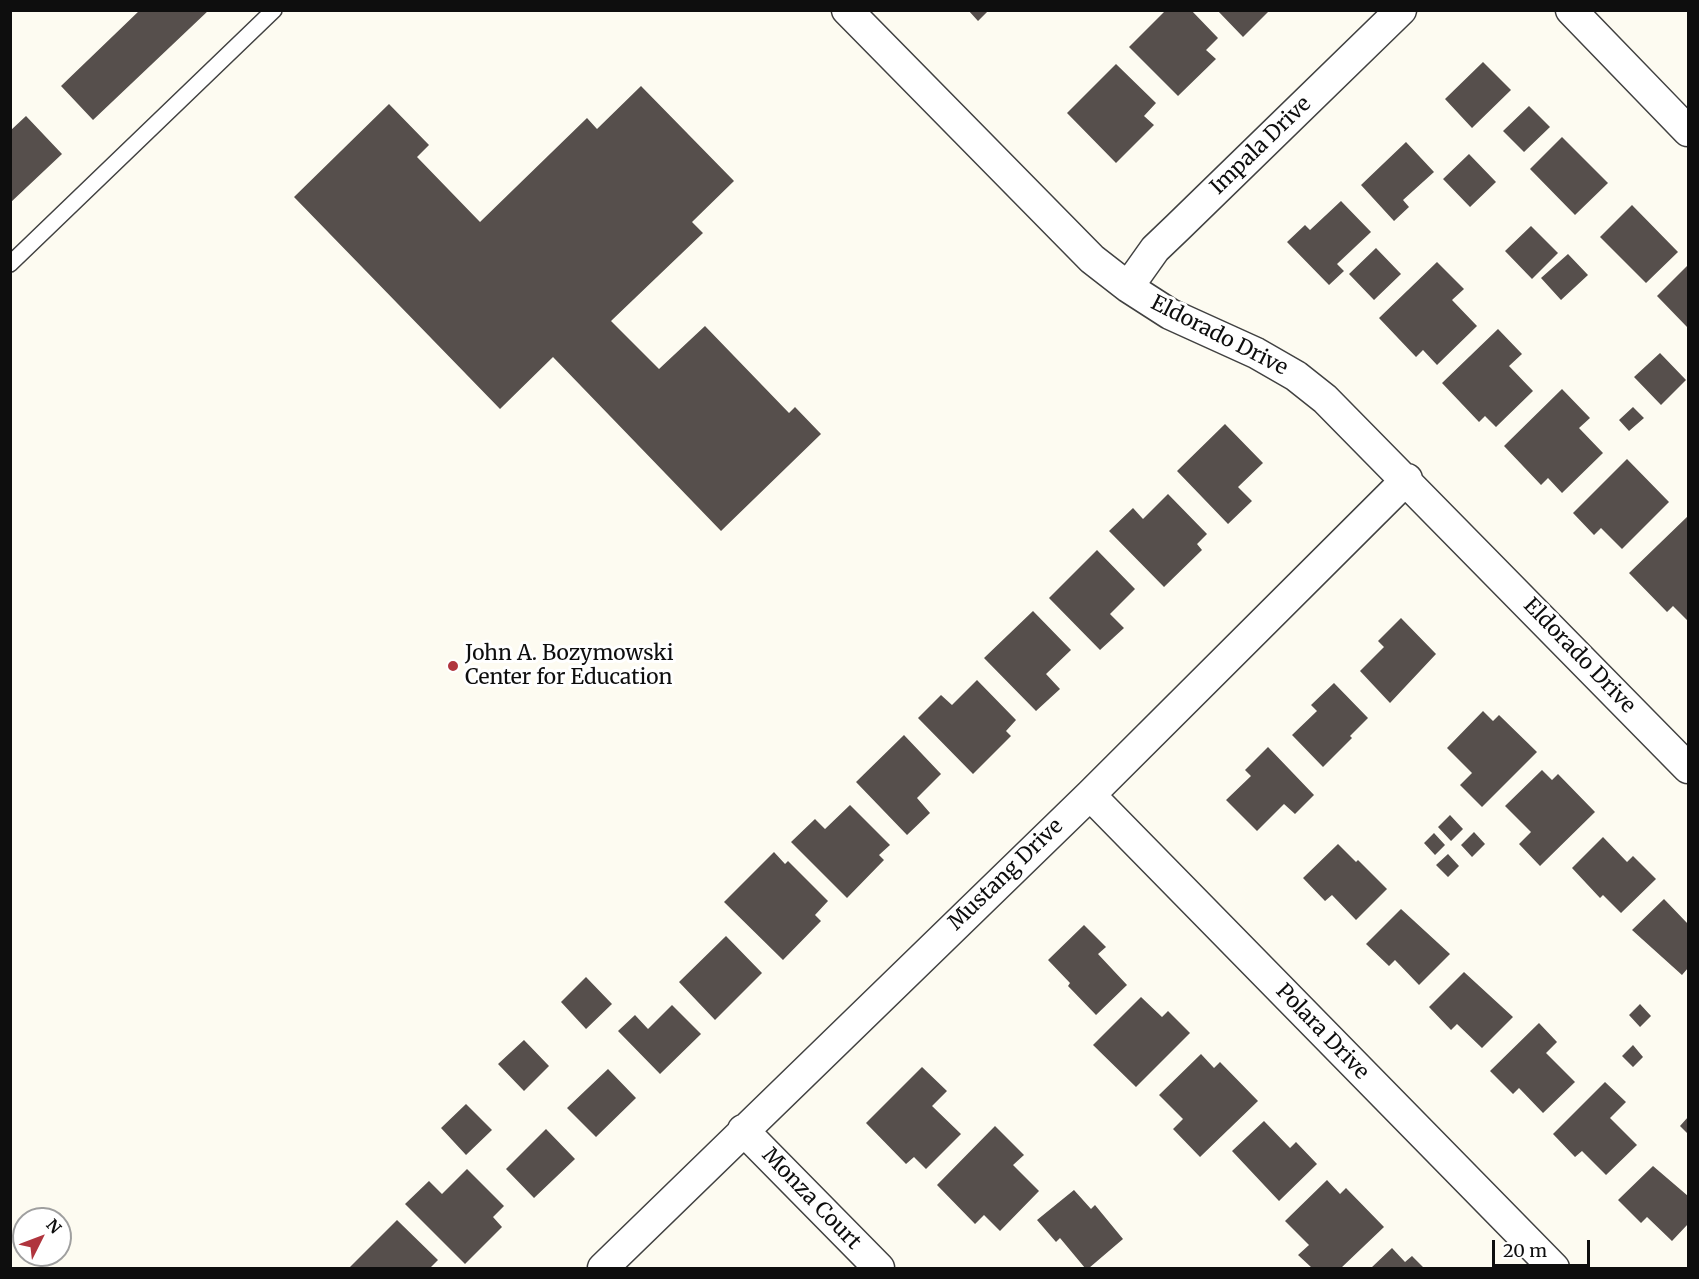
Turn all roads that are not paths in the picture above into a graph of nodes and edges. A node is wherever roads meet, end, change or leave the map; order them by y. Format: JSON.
{"nodes":[{"id":1,"x":274,"y":10,"type":"edge"},
{"id":2,"x":847,"y":10,"type":"edge"},
{"id":3,"x":1401,"y":10,"type":"edge"},
{"id":4,"x":1571,"y":10,"type":"edge"},
{"id":5,"x":1689,"y":131,"type":"edge"},
{"id":6,"x":10,"y":264,"type":"edge"},
{"id":7,"x":1128,"y":287,"type":"junction"},
{"id":8,"x":1407,"y":479,"type":"junction"},
{"id":9,"x":1689,"y":768,"type":"edge"},
{"id":10,"x":1090,"y":795,"type":"junction"},
{"id":11,"x":743,"y":1130,"type":"junction"},
{"id":12,"x":603,"y":1269,"type":"edge"},
{"id":13,"x":879,"y":1269,"type":"edge"},
{"id":14,"x":1554,"y":1269,"type":"edge"}],
"edges":[{"from":1,"to":6,"type":"lane"},
{"from":2,"to":7,"type":"street","name":"Eldorado Drive"},
{"from":3,"to":7,"type":"street","name":"Impala Drive"},
{"from":4,"to":5,"type":"street"},
{"from":7,"to":8,"type":"street","name":"Eldorado Drive"},
{"from":8,"to":9,"type":"street","name":"Eldorado Drive"},
{"from":8,"to":10,"type":"street","name":"Mustang Drive"},
{"from":10,"to":11,"type":"street","name":"Mustang Drive"},
{"from":10,"to":14,"type":"street","name":"Polara Drive"},
{"from":11,"to":12,"type":"street","name":"Mustang Drive"},
{"from":11,"to":13,"type":"street","name":"Monza Court"}]}
